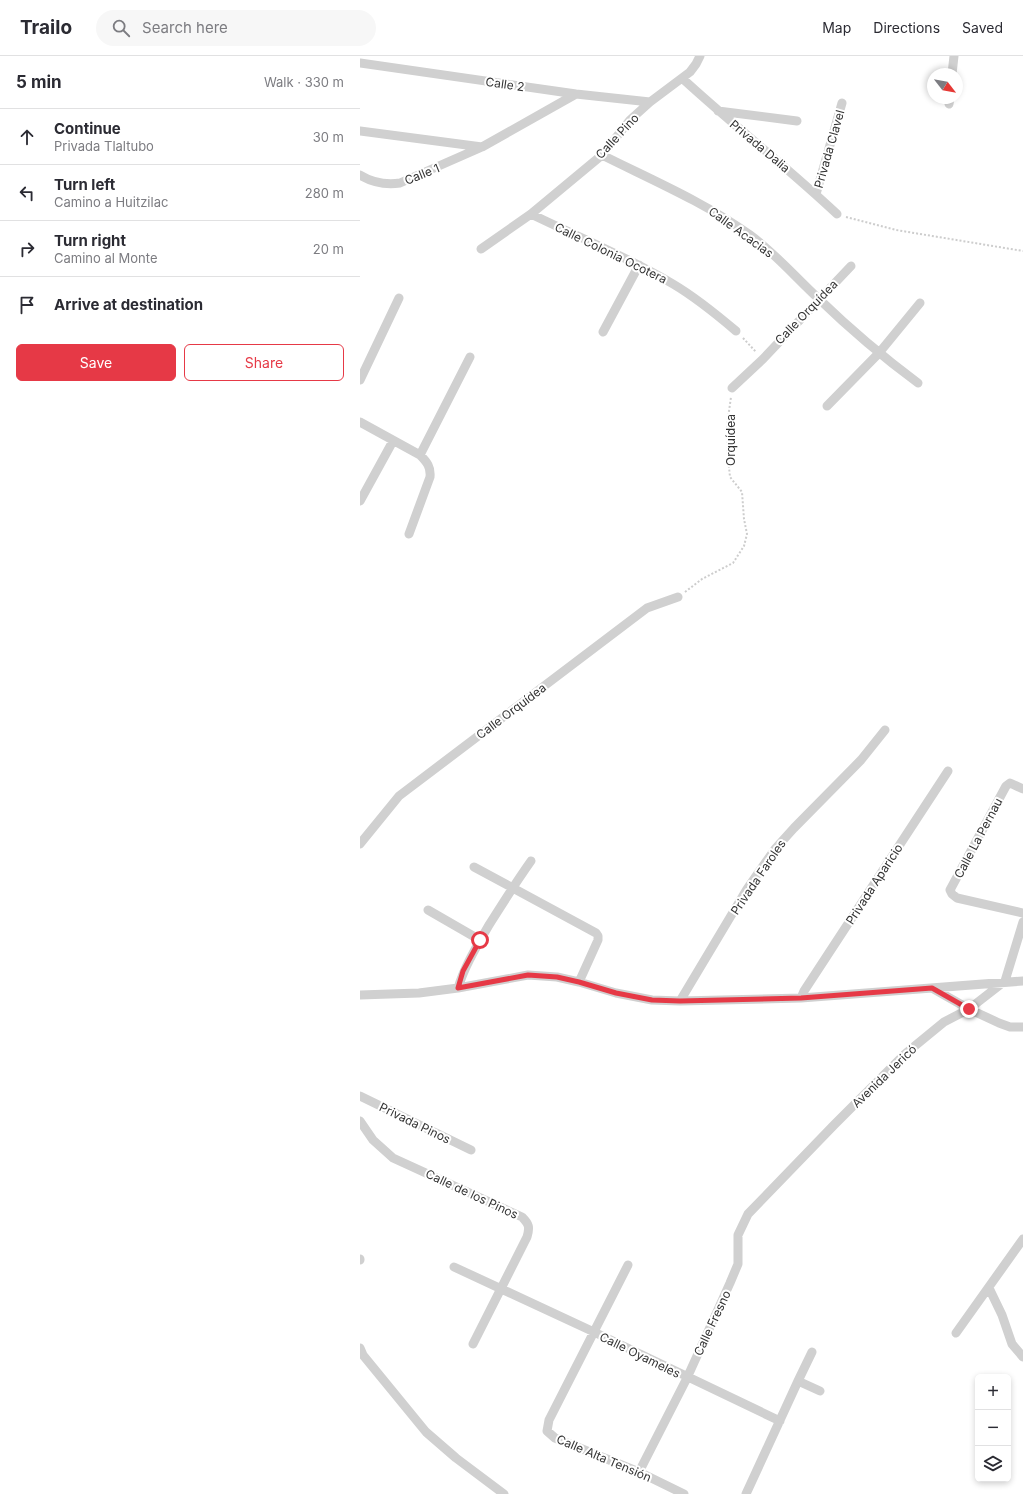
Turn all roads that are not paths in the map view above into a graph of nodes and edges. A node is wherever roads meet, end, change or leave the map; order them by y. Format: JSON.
{"nodes":[{"id":1,"x":700,"y":56,"type":"edge"},
{"id":2,"x":954,"y":56,"type":"edge"},
{"id":3,"x":360,"y":63,"type":"edge"},
{"id":4,"x":953,"y":68,"type":"edge"},
{"id":5,"x":682,"y":78,"type":"junction"},
{"id":6,"x":576,"y":94,"type":"junction"},
{"id":7,"x":650,"y":102,"type":"junction"},
{"id":8,"x":842,"y":103,"type":"dead end"},
{"id":9,"x":718,"y":111,"type":"junction"},
{"id":10,"x":797,"y":121,"type":"dead end"},
{"id":11,"x":360,"y":131,"type":"edge"},
{"id":12,"x":482,"y":147,"type":"junction"},
{"id":13,"x":602,"y":155,"type":"junction"},
{"id":14,"x":360,"y":175,"type":"edge"},
{"id":15,"x":816,"y":194,"type":"junction"},
{"id":16,"x":531,"y":214,"type":"junction"},
{"id":17,"x":837,"y":214,"type":"road end"},
{"id":18,"x":481,"y":249,"type":"dead end"},
{"id":19,"x":640,"y":265,"type":"junction"},
{"id":20,"x":850,"y":266,"type":"dead end"},
{"id":21,"x":398,"y":298,"type":"dead end"},
{"id":22,"x":818,"y":299,"type":"junction"},
{"id":23,"x":920,"y":304,"type":"dead end"},
{"id":24,"x":736,"y":331,"type":"road end"},
{"id":25,"x":603,"y":332,"type":"dead end"},
{"id":26,"x":879,"y":353,"type":"junction"},
{"id":27,"x":470,"y":357,"type":"dead end"},
{"id":28,"x":360,"y":380,"type":"edge"},
{"id":29,"x":918,"y":383,"type":"dead end"},
{"id":30,"x":732,"y":388,"type":"road end"},
{"id":31,"x":827,"y":406,"type":"dead end"},
{"id":32,"x":360,"y":422,"type":"edge"},
{"id":33,"x":393,"y":441,"type":"junction"},
{"id":34,"x":420,"y":455,"type":"junction"},
{"id":35,"x":360,"y":501,"type":"edge"},
{"id":36,"x":409,"y":534,"type":"dead end"},
{"id":37,"x":678,"y":597,"type":"road end"},
{"id":38,"x":885,"y":730,"type":"dead end"},
{"id":39,"x":948,"y":771,"type":"dead end"},
{"id":40,"x":1023,"y":789,"type":"edge"},
{"id":41,"x":360,"y":844,"type":"edge"},
{"id":42,"x":531,"y":861,"type":"dead end"},
{"id":43,"x":474,"y":867,"type":"dead end"},
{"id":44,"x":512,"y":888,"type":"junction"},
{"id":45,"x":428,"y":910,"type":"dead end"},
{"id":46,"x":1023,"y":912,"type":"edge"},
{"id":47,"x":1023,"y":922,"type":"edge"},
{"id":48,"x":480,"y":940,"type":"junction"},
{"id":49,"x":1004,"y":981,"type":"junction"},
{"id":50,"x":1023,"y":981,"type":"edge"},
{"id":51,"x":579,"y":982,"type":"junction"},
{"id":52,"x":458,"y":988,"type":"junction"},
{"id":53,"x":932,"y":988,"type":"junction"},
{"id":54,"x":360,"y":995,"type":"edge"},
{"id":55,"x":801,"y":998,"type":"junction"},
{"id":56,"x":680,"y":1001,"type":"junction"},
{"id":57,"x":969,"y":1009,"type":"junction"},
{"id":58,"x":1023,"y":1026,"type":"edge"},
{"id":59,"x":360,"y":1096,"type":"edge"},
{"id":60,"x":360,"y":1121,"type":"edge"},
{"id":61,"x":471,"y":1150,"type":"dead end"},
{"id":62,"x":738,"y":1235,"type":"joint"},
{"id":63,"x":1023,"y":1239,"type":"edge"},
{"id":64,"x":628,"y":1265,"type":"dead end"},
{"id":65,"x":454,"y":1267,"type":"dead end"},
{"id":66,"x":500,"y":1288,"type":"junction"},
{"id":67,"x":989,"y":1288,"type":"junction"},
{"id":68,"x":594,"y":1332,"type":"junction"},
{"id":69,"x":956,"y":1333,"type":"dead end"},
{"id":70,"x":473,"y":1344,"type":"dead end"},
{"id":71,"x":360,"y":1348,"type":"edge"},
{"id":72,"x":812,"y":1352,"type":"dead end"},
{"id":73,"x":1023,"y":1357,"type":"edge"},
{"id":74,"x":687,"y":1378,"type":"junction"},
{"id":75,"x":798,"y":1381,"type":"junction"},
{"id":76,"x":820,"y":1391,"type":"dead end"},
{"id":77,"x":780,"y":1421,"type":"junction"},
{"id":78,"x":640,"y":1472,"type":"junction"},
{"id":79,"x":504,"y":1494,"type":"edge"},
{"id":80,"x":684,"y":1494,"type":"edge"},
{"id":81,"x":746,"y":1494,"type":"edge"}],
"edges":[{"from":1,"to":5,"type":"street","name":"Calle Pino"},
{"from":2,"to":4,"type":"street"},
{"from":3,"to":6,"type":"street","name":"Calle 2"},
{"from":5,"to":7,"type":"street","name":"Calle Pino"},
{"from":5,"to":9,"type":"street","name":"Privada Dalia"},
{"from":6,"to":7,"type":"street","name":"Calle 2"},
{"from":6,"to":12,"type":"street","name":"Calle 1"},
{"from":7,"to":13,"type":"street","name":"Calle Pino"},
{"from":8,"to":15,"type":"street","name":"Privada Clavel"},
{"from":9,"to":10,"type":"street"},
{"from":9,"to":15,"type":"street","name":"Privada Dalia"},
{"from":11,"to":12,"type":"street"},
{"from":12,"to":14,"type":"street","name":"Calle 1"},
{"from":13,"to":16,"type":"street","name":"Calle Pino"},
{"from":13,"to":22,"type":"street","name":"Calle Acacias"},
{"from":15,"to":17,"type":"street","name":"Privada Dalia"},
{"from":16,"to":18,"type":"street","name":"Calle Pino"},
{"from":16,"to":19,"type":"street","name":"Calle Colonia Ocotera"},
{"from":19,"to":24,"type":"street","name":"Calle Colonia Ocotera"},
{"from":19,"to":25,"type":"street"},
{"from":20,"to":22,"type":"street","name":"Calle Orquídea"},
{"from":21,"to":28,"type":"street"},
{"from":22,"to":26,"type":"street","name":"Calle Acacias"},
{"from":22,"to":30,"type":"street","name":"Calle Orquídea"},
{"from":23,"to":26,"type":"street"},
{"from":26,"to":29,"type":"street","name":"Calle Acacias"},
{"from":26,"to":31,"type":"street"},
{"from":27,"to":34,"type":"street"},
{"from":32,"to":33,"type":"street"},
{"from":33,"to":34,"type":"street"},
{"from":33,"to":35,"type":"street"},
{"from":34,"to":36,"type":"street"},
{"from":37,"to":41,"type":"street","name":"Calle Orquídea"},
{"from":38,"to":56,"type":"street","name":"Privada Faroles"},
{"from":39,"to":55,"type":"street","name":"Privada Aparicio"},
{"from":40,"to":46,"type":"street","name":"Calle La Pernau"},
{"from":42,"to":44,"type":"street"},
{"from":43,"to":44,"type":"street"},
{"from":44,"to":48,"type":"street"},
{"from":44,"to":51,"type":"street"},
{"from":45,"to":48,"type":"street"},
{"from":47,"to":49,"type":"street"},
{"from":48,"to":52,"type":"street"},
{"from":49,"to":50,"type":"street"},
{"from":49,"to":53,"type":"street"},
{"from":49,"to":57,"type":"street","name":"Avenida Jericó"},
{"from":51,"to":52,"type":"street"},
{"from":51,"to":56,"type":"street"},
{"from":52,"to":54,"type":"street"},
{"from":53,"to":55,"type":"street"},
{"from":53,"to":57,"type":"street"},
{"from":55,"to":56,"type":"street"},
{"from":57,"to":58,"type":"street"},
{"from":57,"to":62,"type":"street","name":"Avenida Jericó"},
{"from":59,"to":61,"type":"street","name":"Privada Pinos"},
{"from":60,"to":66,"type":"street","name":"Calle de los Pinos"},
{"from":62,"to":74,"type":"street","name":"Calle Fresno"},
{"from":63,"to":67,"type":"street"},
{"from":64,"to":68,"type":"street"},
{"from":65,"to":66,"type":"street","name":"Calle Oyameles"},
{"from":66,"to":68,"type":"street","name":"Calle Oyameles"},
{"from":66,"to":70,"type":"street"},
{"from":67,"to":69,"type":"street"},
{"from":67,"to":73,"type":"street"},
{"from":68,"to":74,"type":"street","name":"Calle Oyameles"},
{"from":68,"to":78,"type":"street","name":"Calle Alta Tensión"},
{"from":71,"to":79,"type":"street"},
{"from":72,"to":75,"type":"street"},
{"from":74,"to":77,"type":"street","name":"Calle Oyameles"},
{"from":74,"to":78,"type":"street","name":"Calle Fresno"},
{"from":75,"to":76,"type":"street"},
{"from":75,"to":77,"type":"street"},
{"from":77,"to":81,"type":"street"},
{"from":78,"to":80,"type":"street","name":"Calle Alta Tensión"}]}
